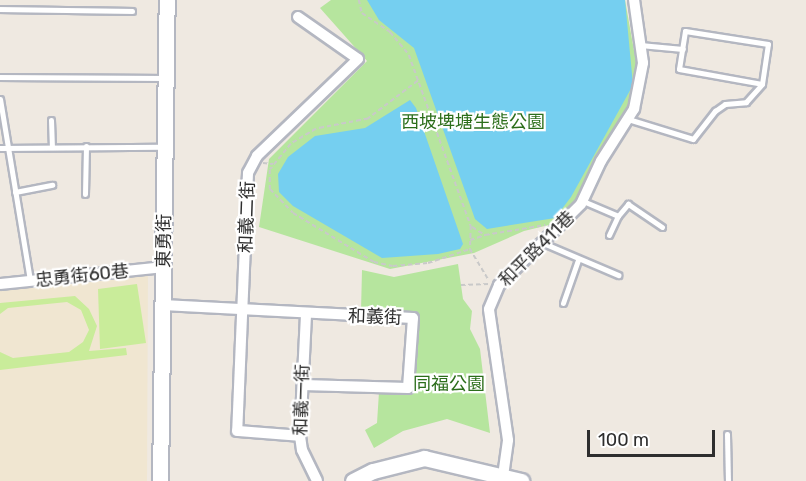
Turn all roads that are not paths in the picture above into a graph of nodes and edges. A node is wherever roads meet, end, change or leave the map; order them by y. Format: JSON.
{"nodes":[{"id":1,"x":167,"y":0,"type":"edge"},
{"id":2,"x":634,"y":0,"type":"edge"},
{"id":3,"x":0,"y":9,"type":"edge"},
{"id":4,"x":132,"y":11,"type":"dead end"},
{"id":5,"x":298,"y":17,"type":"dead end"},
{"id":6,"x":640,"y":45,"type":"junction"},
{"id":7,"x":683,"y":49,"type":"junction"},
{"id":8,"x":0,"y":77,"type":"edge"},
{"id":9,"x":166,"y":78,"type":"junction"},
{"id":10,"x":762,"y":84,"type":"junction"},
{"id":11,"x":0,"y":99,"type":"edge"},
{"id":12,"x":627,"y":118,"type":"junction"},
{"id":13,"x":51,"y":120,"type":"dead end"},
{"id":14,"x":8,"y":146,"type":"junction"},
{"id":15,"x":52,"y":146,"type":"junction"},
{"id":16,"x":86,"y":146,"type":"junction"},
{"id":17,"x":166,"y":147,"type":"junction"},
{"id":18,"x":0,"y":148,"type":"edge"},
{"id":19,"x":52,"y":185,"type":"dead end"},
{"id":20,"x":15,"y":192,"type":"junction"},
{"id":21,"x":85,"y":194,"type":"dead end"},
{"id":22,"x":583,"y":201,"type":"junction"},
{"id":23,"x":618,"y":216,"type":"junction"},
{"id":24,"x":662,"y":227,"type":"dead end"},
{"id":25,"x":609,"y":235,"type":"dead end"},
{"id":26,"x":543,"y":243,"type":"junction"},
{"id":27,"x":578,"y":260,"type":"junction"},
{"id":28,"x":164,"y":267,"type":"junction"},
{"id":29,"x":618,"y":275,"type":"dead end"},
{"id":30,"x":30,"y":281,"type":"junction"},
{"id":31,"x":0,"y":284,"type":"edge"},
{"id":32,"x":563,"y":303,"type":"dead end"},
{"id":33,"x":163,"y":305,"type":"junction"},
{"id":34,"x":243,"y":311,"type":"junction"},
{"id":35,"x":306,"y":315,"type":"junction"},
{"id":36,"x":303,"y":385,"type":"junction"},
{"id":37,"x":727,"y":434,"type":"dead end"},
{"id":38,"x":300,"y":436,"type":"junction"},
{"id":39,"x":504,"y":476,"type":"junction"},
{"id":40,"x":160,"y":481,"type":"edge"},
{"id":41,"x":317,"y":481,"type":"edge"},
{"id":42,"x":353,"y":481,"type":"edge"},
{"id":43,"x":521,"y":481,"type":"edge"},
{"id":44,"x":728,"y":481,"type":"edge"}],
"edges":[{"from":1,"to":9,"type":"street","name":"東勇街"},
{"from":2,"to":6,"type":"street","name":"和平路411巷"},
{"from":3,"to":4,"type":"lane"},
{"from":5,"to":34,"type":"street","name":"和義二街"},
{"from":6,"to":7,"type":"lane"},
{"from":6,"to":12,"type":"street","name":"和平路411巷"},
{"from":7,"to":10,"type":"lane"},
{"from":7,"to":10,"type":"lane"},
{"from":8,"to":9,"type":"lane"},
{"from":9,"to":17,"type":"street","name":"東勇街"},
{"from":10,"to":12,"type":"lane"},
{"from":11,"to":14,"type":"lane"},
{"from":12,"to":22,"type":"street","name":"和平路411巷"},
{"from":13,"to":15,"type":"lane"},
{"from":14,"to":15,"type":"lane"},
{"from":14,"to":18,"type":"lane"},
{"from":14,"to":20,"type":"lane"},
{"from":15,"to":16,"type":"lane"},
{"from":16,"to":17,"type":"lane"},
{"from":16,"to":21,"type":"lane"},
{"from":17,"to":28,"type":"street","name":"東勇街"},
{"from":19,"to":20,"type":"lane"},
{"from":20,"to":30,"type":"lane"},
{"from":22,"to":23,"type":"lane"},
{"from":22,"to":26,"type":"street","name":"和平路411巷"},
{"from":23,"to":24,"type":"lane"},
{"from":23,"to":25,"type":"lane"},
{"from":26,"to":27,"type":"lane"},
{"from":26,"to":39,"type":"street","name":"和平路411巷"},
{"from":27,"to":29,"type":"lane"},
{"from":27,"to":32,"type":"lane"},
{"from":28,"to":30,"type":"street","name":"忠勇街60巷"},
{"from":28,"to":33,"type":"street","name":"東勇街"},
{"from":30,"to":31,"type":"street","name":"忠勇街60巷"},
{"from":33,"to":34,"type":"street","name":"和義街"},
{"from":33,"to":40,"type":"street","name":"東勇街"},
{"from":34,"to":35,"type":"street","name":"和義街"},
{"from":34,"to":38,"type":"street","name":"和義二街"},
{"from":35,"to":36,"type":"street","name":"和義一街"},
{"from":35,"to":36,"type":"street","name":"和義街"},
{"from":36,"to":38,"type":"street","name":"和義一街"},
{"from":37,"to":44,"type":"lane"},
{"from":38,"to":41,"type":"street","name":"和義一街"},
{"from":39,"to":42,"type":"street"},
{"from":39,"to":43,"type":"street"}]}
